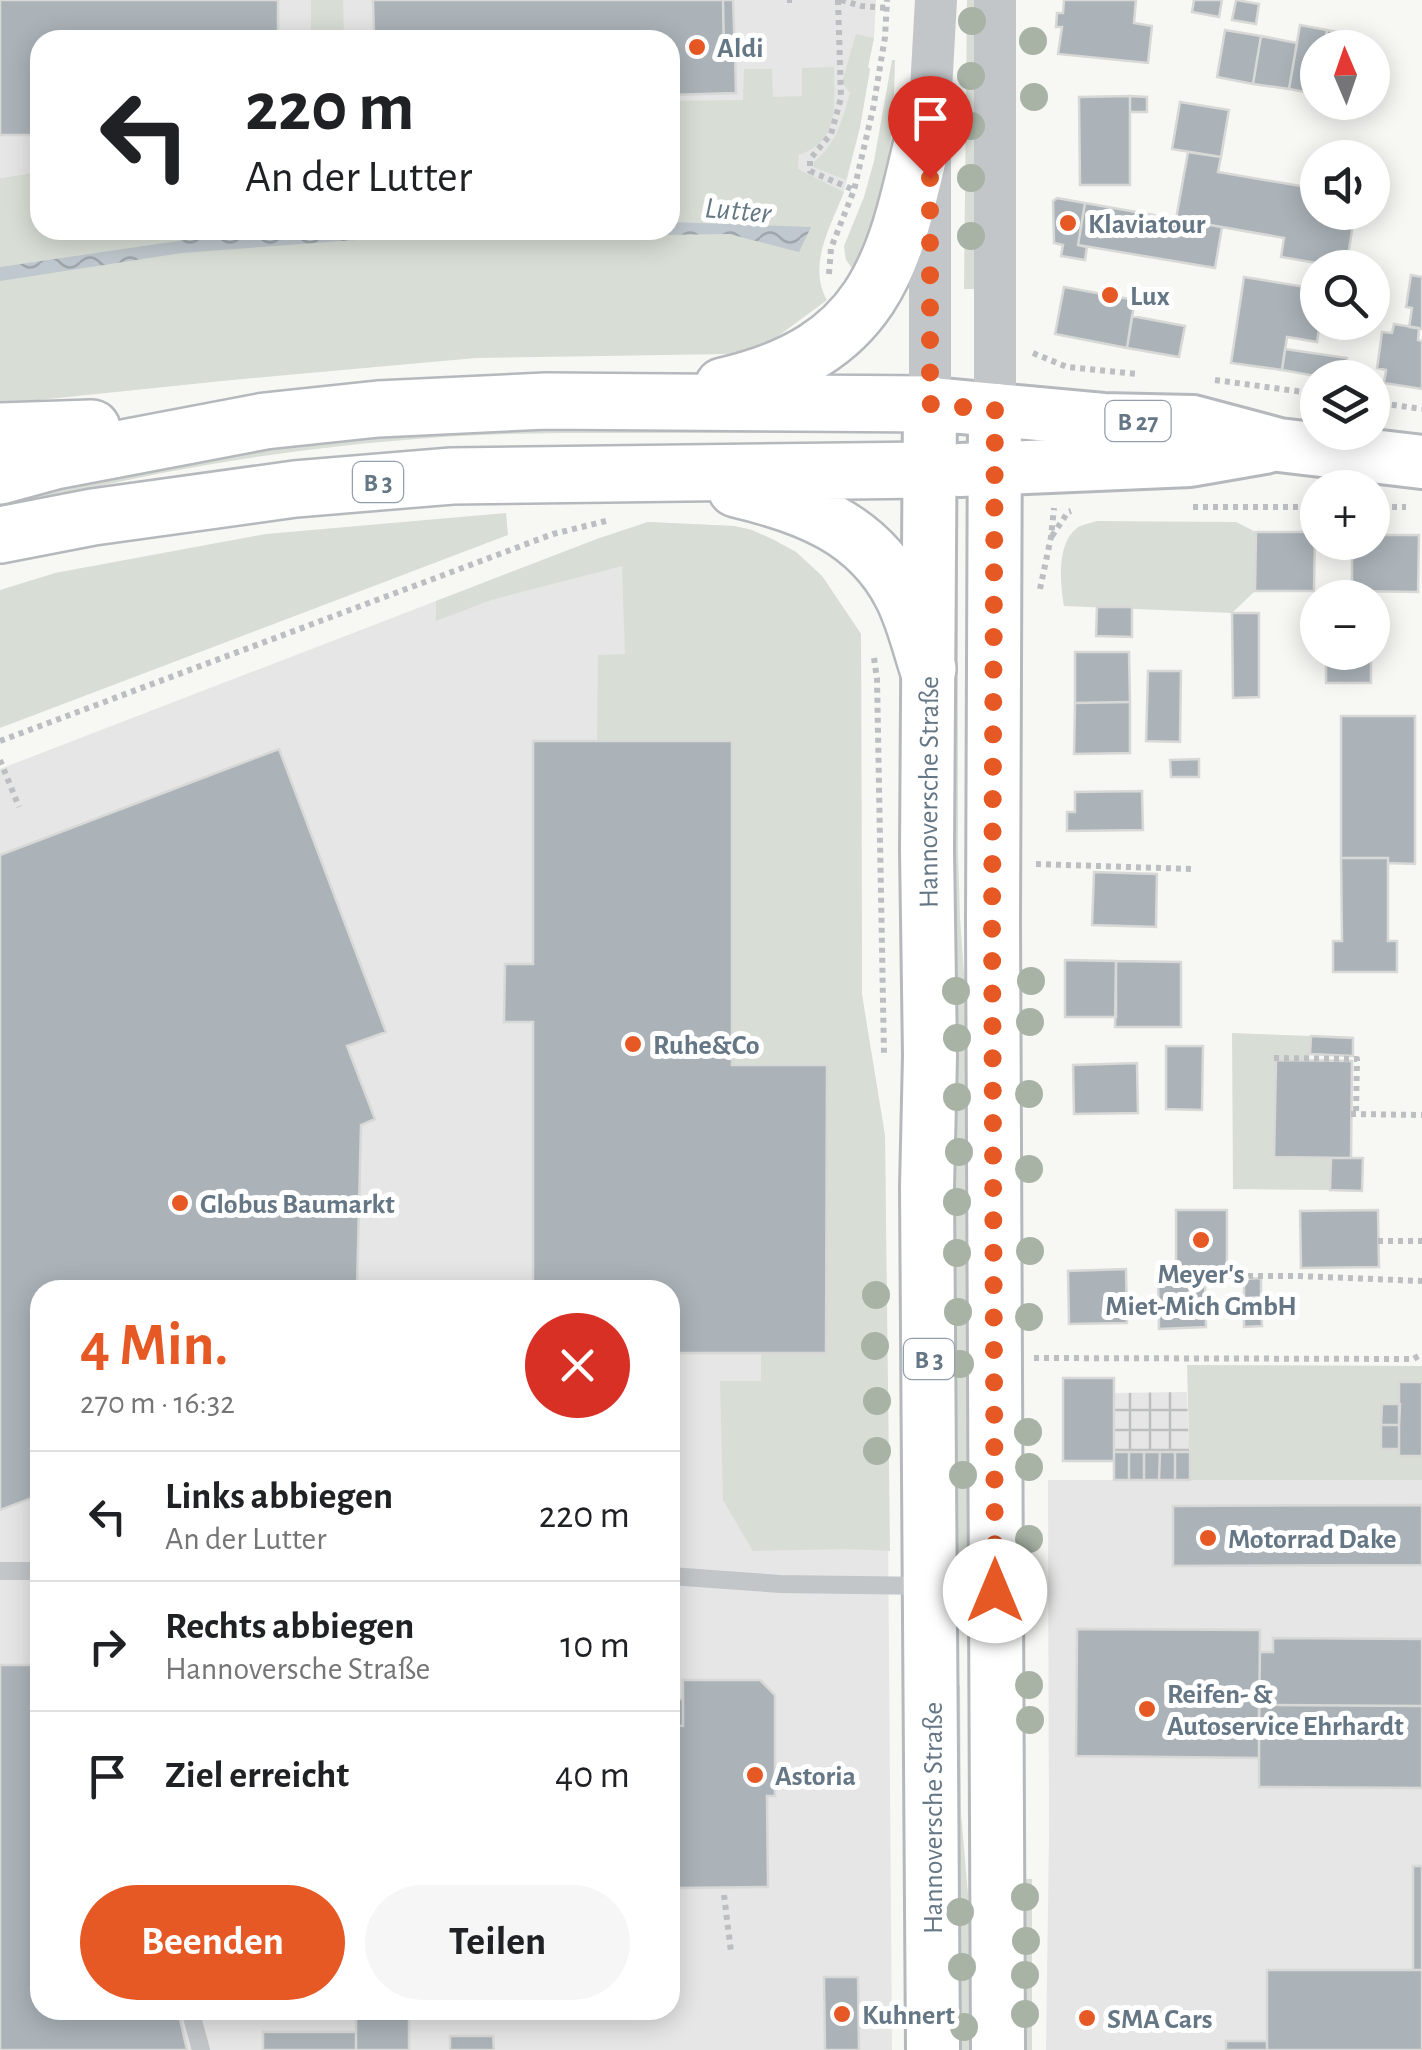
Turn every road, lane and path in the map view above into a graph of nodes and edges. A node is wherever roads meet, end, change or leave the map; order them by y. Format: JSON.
{"nodes":[{"id":1,"x":840,"y":0,"type":"edge"},
{"id":2,"x":936,"y":0,"type":"edge"},
{"id":3,"x":995,"y":0,"type":"edge"},
{"id":4,"x":886,"y":4,"type":"edge"},
{"id":5,"x":930,"y":108,"type":"junction"},
{"id":6,"x":662,"y":400,"type":"junction"},
{"id":7,"x":930,"y":404,"type":"junction"},
{"id":8,"x":1390,"y":405,"type":"edge"},
{"id":9,"x":1422,"y":409,"type":"edge"},
{"id":10,"x":995,"y":410,"type":"junction"},
{"id":11,"x":265,"y":421,"type":"junction"},
{"id":12,"x":0,"y":431,"type":"edge"},
{"id":13,"x":1279,"y":445,"type":"junction"},
{"id":14,"x":1422,"y":462,"type":"edge"},
{"id":15,"x":994,"y":469,"type":"junction"},
{"id":16,"x":928,"y":470,"type":"junction"},
{"id":17,"x":665,"y":472,"type":"junction"},
{"id":18,"x":0,"y":476,"type":"edge"},
{"id":19,"x":1184,"y":506,"type":"dead end"},
{"id":20,"x":1300,"y":507,"type":"edge"},
{"id":21,"x":1390,"y":507,"type":"edge"},
{"id":22,"x":1422,"y":507,"type":"edge"},
{"id":23,"x":1078,"y":509,"type":"dead end"},
{"id":24,"x":94,"y":517,"type":"junction"},
{"id":25,"x":622,"y":517,"type":"dead end"},
{"id":26,"x":0,"y":535,"type":"edge"},
{"id":27,"x":1051,"y":538,"type":"dead end"},
{"id":28,"x":0,"y":558,"type":"edge"},
{"id":29,"x":928,"y":669,"type":"junction"},
{"id":30,"x":0,"y":741,"type":"edge"},
{"id":31,"x":0,"y":760,"type":"edge"},
{"id":32,"x":19,"y":807,"type":"dead end"},
{"id":33,"x":1036,"y":864,"type":"dead end"},
{"id":34,"x":1191,"y":869,"type":"dead end"},
{"id":35,"x":1274,"y":1058,"type":"dead end"},
{"id":36,"x":1422,"y":1115,"type":"edge"},
{"id":37,"x":1422,"y":1241,"type":"edge"},
{"id":38,"x":1378,"y":1242,"type":"dead end"},
{"id":39,"x":1218,"y":1276,"type":"dead end"},
{"id":40,"x":1422,"y":1281,"type":"edge"},
{"id":41,"x":1422,"y":1354,"type":"edge"},
{"id":42,"x":1040,"y":1358,"type":"dead end"},
{"id":43,"x":0,"y":1570,"type":"edge"},
{"id":44,"x":30,"y":1571,"type":"edge"},
{"id":45,"x":680,"y":1577,"type":"edge"},
{"id":46,"x":931,"y":1586,"type":"junction"},
{"id":47,"x":995,"y":1631,"type":"junction"},
{"id":48,"x":724,"y":1895,"type":"dead end"},
{"id":49,"x":731,"y":1952,"type":"dead end"},
{"id":50,"x":193,"y":2020,"type":"edge"},
{"id":51,"x":201,"y":2050,"type":"edge"},
{"id":52,"x":932,"y":2050,"type":"edge"},
{"id":53,"x":998,"y":2050,"type":"edge"}],
"edges":[{"from":1,"to":4,"type":"path"},
{"from":1,"to":4,"type":"path"},
{"from":2,"to":5,"type":"street","name":"Hannoversche Straße"},
{"from":3,"to":10,"type":"street"},
{"from":5,"to":6,"type":"highway"},
{"from":5,"to":7,"type":"street","name":"Hannoversche Straße"},
{"from":6,"to":7,"type":"highway"},
{"from":6,"to":11,"type":"highway"},
{"from":7,"to":10,"type":"main road"},
{"from":7,"to":16,"type":"main road","name":"Hannoversche Straße"},
{"from":8,"to":9,"type":"path"},
{"from":10,"to":13,"type":"main road","number":"B 27"},
{"from":10,"to":15,"type":"main road","number":"B 3"},
{"from":11,"to":12,"type":"highway"},
{"from":11,"to":18,"type":"highway"},
{"from":13,"to":14,"type":"main road","number":"B 27"},
{"from":13,"to":15,"type":"main road","number":"B 27"},
{"from":15,"to":16,"type":"main road","number":"B 27"},
{"from":15,"to":47,"type":"main road","number":"B 3"},
{"from":16,"to":17,"type":"highway","number":"B 27"},
{"from":16,"to":29,"type":"main road","name":"Hannoversche Straße","number":"B 3"},
{"from":17,"to":24,"type":"highway","number":"B 3"},
{"from":17,"to":29,"type":"highway","number":"B 3"},
{"from":19,"to":20,"type":"path"},
{"from":21,"to":22,"type":"path"},
{"from":23,"to":27,"type":"path"},
{"from":24,"to":26,"type":"highway","number":"B 3"},
{"from":24,"to":28,"type":"highway"},
{"from":25,"to":30,"type":"path"},
{"from":29,"to":46,"type":"main road","name":"Hannoversche Straße","number":"B 3"},
{"from":31,"to":32,"type":"path"},
{"from":33,"to":34,"type":"path"},
{"from":35,"to":36,"type":"path"},
{"from":37,"to":38,"type":"path"},
{"from":39,"to":40,"type":"path"},
{"from":41,"to":42,"type":"path"},
{"from":43,"to":44,"type":"lane"},
{"from":45,"to":46,"type":"lane"},
{"from":46,"to":47,"type":"lane"},
{"from":46,"to":52,"type":"main road","name":"Hannoversche Straße","number":"B 3"},
{"from":47,"to":53,"type":"main road","number":"B 3"},
{"from":48,"to":49,"type":"path"},
{"from":50,"to":51,"type":"lane"}]}
